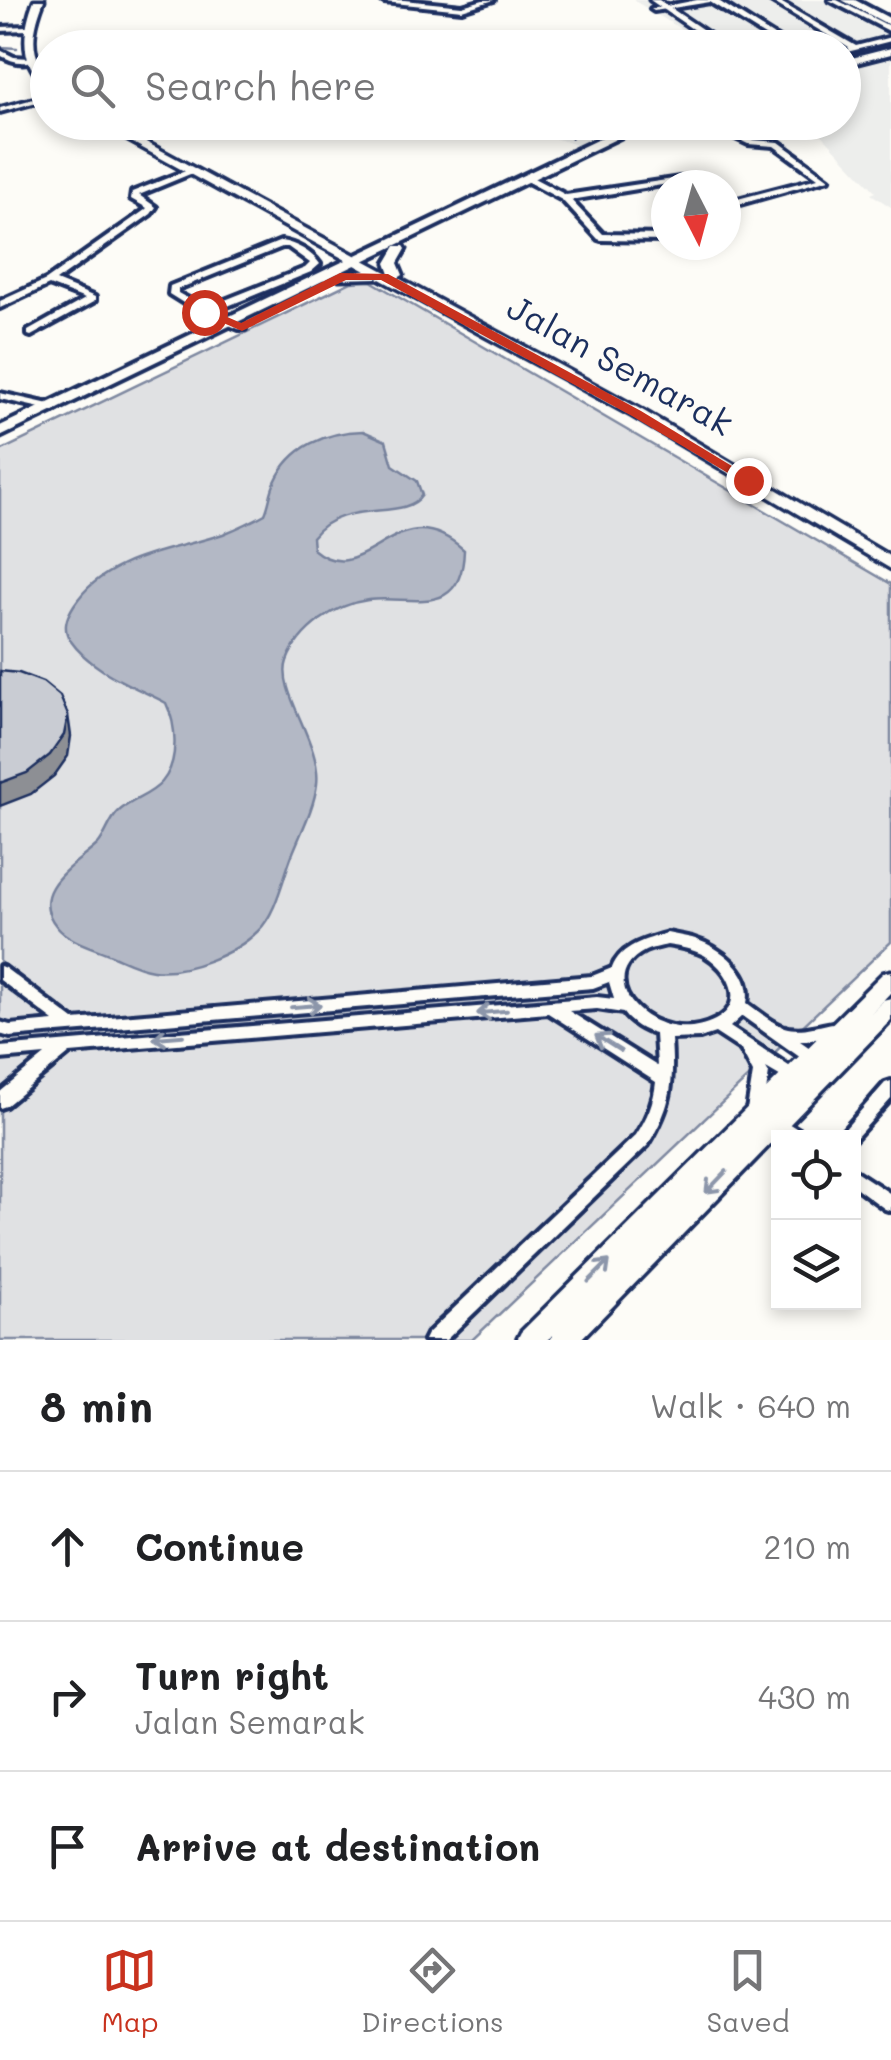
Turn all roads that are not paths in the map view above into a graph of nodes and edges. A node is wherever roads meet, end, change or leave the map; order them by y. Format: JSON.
{"nodes":[{"id":1,"x":42,"y":0,"type":"edge"},
{"id":2,"x":384,"y":0,"type":"edge"},
{"id":3,"x":491,"y":0,"type":"edge"},
{"id":4,"x":644,"y":0,"type":"edge"},
{"id":5,"x":710,"y":0,"type":"edge"},
{"id":6,"x":772,"y":0,"type":"edge"},
{"id":7,"x":832,"y":0,"type":"edge"},
{"id":8,"x":846,"y":0,"type":"edge"},
{"id":9,"x":857,"y":0,"type":"edge"},
{"id":10,"x":657,"y":5,"type":"edge"},
{"id":11,"x":891,"y":24,"type":"edge"},
{"id":12,"x":28,"y":28,"type":"junction"},
{"id":13,"x":0,"y":29,"type":"edge"},
{"id":14,"x":36,"y":30,"type":"edge"},
{"id":15,"x":691,"y":30,"type":"edge"},
{"id":16,"x":697,"y":30,"type":"edge"},
{"id":17,"x":760,"y":30,"type":"edge"},
{"id":18,"x":824,"y":30,"type":"edge"},
{"id":19,"x":891,"y":39,"type":"edge"},
{"id":20,"x":30,"y":42,"type":"edge"},
{"id":21,"x":861,"y":46,"type":"edge"},
{"id":22,"x":30,"y":49,"type":"edge"},
{"id":23,"x":891,"y":51,"type":"edge"},
{"id":24,"x":0,"y":52,"type":"edge"},
{"id":25,"x":861,"y":59,"type":"edge"},
{"id":26,"x":30,"y":102,"type":"edge"},
{"id":27,"x":0,"y":110,"type":"edge"},
{"id":28,"x":133,"y":140,"type":"edge"},
{"id":29,"x":142,"y":140,"type":"edge"},
{"id":30,"x":607,"y":140,"type":"edge"},
{"id":31,"x":746,"y":140,"type":"edge"},
{"id":32,"x":191,"y":172,"type":"junction"},
{"id":33,"x":526,"y":179,"type":"junction"},
{"id":34,"x":651,"y":184,"type":"edge"},
{"id":35,"x":564,"y":198,"type":"junction"},
{"id":36,"x":741,"y":200,"type":"edge"},
{"id":37,"x":651,"y":238,"type":"edge"},
{"id":38,"x":334,"y":247,"type":"junction"},
{"id":39,"x":392,"y":248,"type":"junction"},
{"id":40,"x":363,"y":262,"type":"junction"},
{"id":41,"x":344,"y":276,"type":"junction"},
{"id":42,"x":390,"y":276,"type":"junction"},
{"id":43,"x":322,"y":278,"type":"junction"},
{"id":44,"x":49,"y":282,"type":"junction"},
{"id":45,"x":0,"y":305,"type":"edge"},
{"id":46,"x":204,"y":312,"type":"junction"},
{"id":47,"x":237,"y":325,"type":"junction"},
{"id":48,"x":31,"y":332,"type":"dead end"},
{"id":49,"x":0,"y":396,"type":"edge"},
{"id":50,"x":54,"y":408,"type":"junction"},
{"id":51,"x":0,"y":432,"type":"edge"},
{"id":52,"x":0,"y":442,"type":"edge"},
{"id":53,"x":891,"y":552,"type":"edge"},
{"id":54,"x":891,"y":564,"type":"edge"},
{"id":55,"x":0,"y":972,"type":"edge"},
{"id":56,"x":616,"y":973,"type":"junction"},
{"id":57,"x":891,"y":979,"type":"edge"},
{"id":58,"x":738,"y":1005,"type":"junction"},
{"id":59,"x":891,"y":1006,"type":"edge"},
{"id":60,"x":550,"y":1007,"type":"junction"},
{"id":61,"x":624,"y":1007,"type":"junction"},
{"id":62,"x":845,"y":1025,"type":"junction"},
{"id":63,"x":71,"y":1026,"type":"junction"},
{"id":64,"x":717,"y":1026,"type":"junction"},
{"id":65,"x":0,"y":1028,"type":"edge"},
{"id":66,"x":663,"y":1032,"type":"junction"},
{"id":67,"x":774,"y":1033,"type":"junction"},
{"id":68,"x":70,"y":1045,"type":"junction"},
{"id":69,"x":747,"y":1046,"type":"junction"},
{"id":70,"x":0,"y":1053,"type":"edge"},
{"id":71,"x":821,"y":1063,"type":"junction"},
{"id":72,"x":666,"y":1080,"type":"junction"},
{"id":73,"x":801,"y":1083,"type":"junction"},
{"id":74,"x":891,"y":1088,"type":"edge"},
{"id":75,"x":0,"y":1101,"type":"edge"},
{"id":76,"x":780,"y":1127,"type":"edge"},
{"id":77,"x":852,"y":1130,"type":"edge"},
{"id":78,"x":861,"y":1182,"type":"edge"},
{"id":79,"x":891,"y":1204,"type":"edge"},
{"id":80,"x":433,"y":1340,"type":"edge"},
{"id":81,"x":530,"y":1340,"type":"edge"},
{"id":82,"x":563,"y":1340,"type":"edge"}],
"edges":[{"from":1,"to":12,"type":"main road"},
{"from":1,"to":14,"type":"main road"},
{"from":2,"to":3,"type":"street"},
{"from":4,"to":10,"type":"street"},
{"from":5,"to":10,"type":"street"},
{"from":5,"to":17,"type":"street"},
{"from":6,"to":18,"type":"street"},
{"from":7,"to":11,"type":"street"},
{"from":8,"to":11,"type":"main road"},
{"from":9,"to":11,"type":"main road"},
{"from":10,"to":15,"type":"street"},
{"from":10,"to":16,"type":"street"},
{"from":12,"to":13,"type":"street"},
{"from":12,"to":20,"type":"main road"},
{"from":19,"to":21,"type":"street"},
{"from":22,"to":24,"type":"street"},
{"from":23,"to":25,"type":"main road"},
{"from":26,"to":27,"type":"street"},
{"from":28,"to":32,"type":"main road"},
{"from":29,"to":38,"type":"main road"},
{"from":30,"to":33,"type":"main road"},
{"from":31,"to":36,"type":"street"},
{"from":32,"to":38,"type":"main road"},
{"from":32,"to":44,"type":"street"},
{"from":33,"to":35,"type":"street"},
{"from":33,"to":39,"type":"main road"},
{"from":34,"to":35,"type":"street"},
{"from":35,"to":37,"type":"street"},
{"from":38,"to":39,"type":"main road"},
{"from":38,"to":40,"type":"main road","name":"Jalan Semarak"},
{"from":38,"to":43,"type":"main road"},
{"from":39,"to":40,"type":"main road"},
{"from":39,"to":42,"type":"main road"},
{"from":40,"to":41,"type":"main road"},
{"from":40,"to":42,"type":"main road","name":"Jalan Semarak"},
{"from":40,"to":43,"type":"main road"},
{"from":41,"to":42,"type":"main road"},
{"from":41,"to":47,"type":"main road"},
{"from":42,"to":53,"type":"main road","name":"Jalan Semarak"},
{"from":42,"to":54,"type":"main road","name":"Jalan Semarak"},
{"from":43,"to":47,"type":"main road"},
{"from":44,"to":45,"type":"street"},
{"from":44,"to":48,"type":"street"},
{"from":46,"to":46,"type":"street"},
{"from":46,"to":47,"type":"street"},
{"from":47,"to":50,"type":"main road"},
{"from":47,"to":52,"type":"main road"},
{"from":49,"to":50,"type":"street"},
{"from":50,"to":51,"type":"main road"},
{"from":55,"to":63,"type":"street"},
{"from":56,"to":58,"type":"street"},
{"from":56,"to":61,"type":"street"},
{"from":63,"to":56,"type":"street","one_way":true},
{"from":57,"to":62,"type":"main road"},
{"from":58,"to":64,"type":"street"},
{"from":58,"to":67,"type":"street"},
{"from":59,"to":71,"type":"main road"},
{"from":60,"to":61,"type":"street"},
{"from":60,"to":68,"type":"street","one_way":true},
{"from":72,"to":60,"type":"street","one_way":true},
{"from":61,"to":66,"type":"street"},
{"from":62,"to":67,"type":"street"},
{"from":62,"to":71,"type":"main road"},
{"from":63,"to":65,"type":"street"},
{"from":64,"to":66,"type":"street"},
{"from":64,"to":69,"type":"street"},
{"from":66,"to":72,"type":"street"},
{"from":67,"to":71,"type":"street"},
{"from":68,"to":70,"type":"street"},
{"from":68,"to":75,"type":"street"},
{"from":69,"to":73,"type":"street"},
{"from":69,"to":76,"type":"street"},
{"from":71,"to":73,"type":"main road"},
{"from":72,"to":80,"type":"street"},
{"from":73,"to":76,"type":"main road"},
{"from":74,"to":77,"type":"street"},
{"from":81,"to":76,"type":"main road","one_way":true},
{"from":76,"to":82,"type":"main road","one_way":true},
{"from":78,"to":79,"type":"street"}]}
